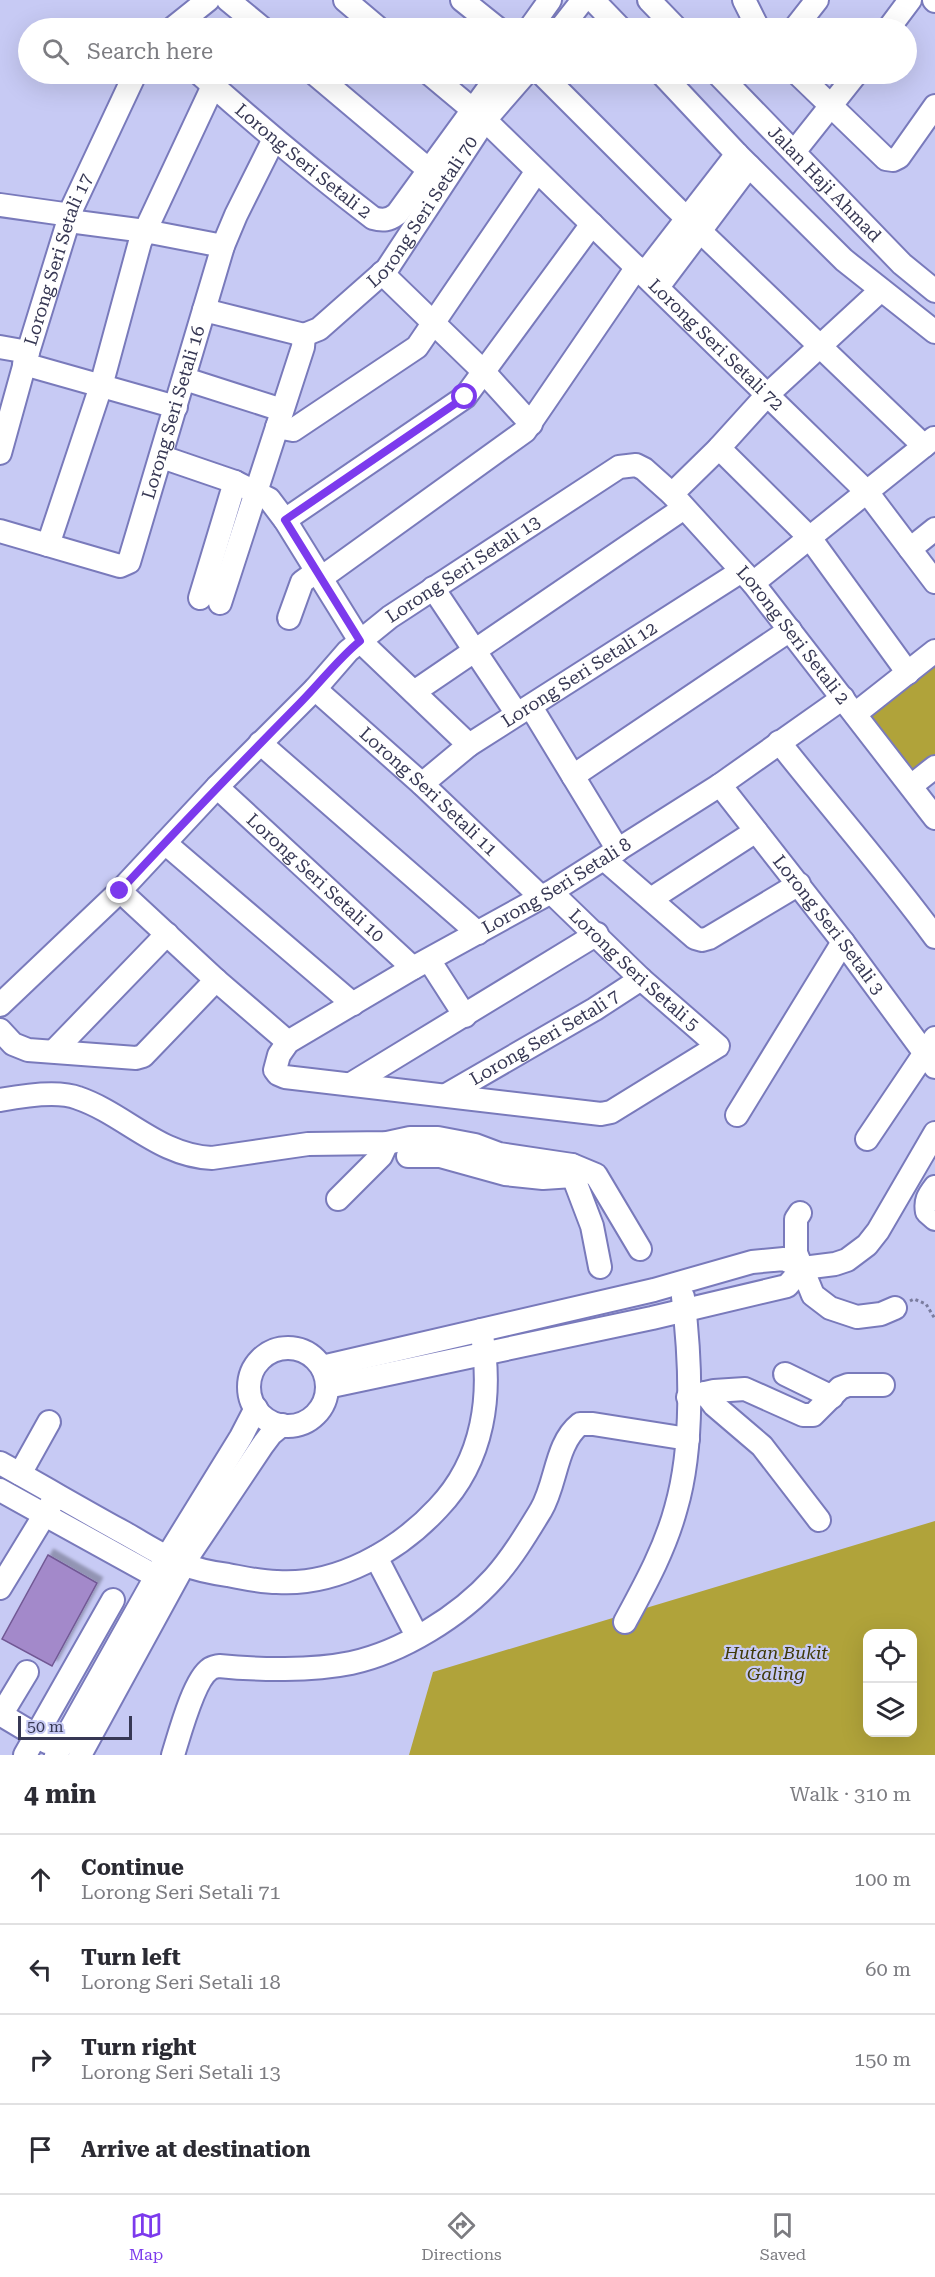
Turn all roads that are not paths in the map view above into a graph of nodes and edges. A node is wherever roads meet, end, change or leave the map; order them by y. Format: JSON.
{"nodes":[{"id":1,"x":208,"y":0,"type":"edge"},
{"id":2,"x":228,"y":0,"type":"edge"},
{"id":3,"x":345,"y":0,"type":"edge"},
{"id":4,"x":462,"y":0,"type":"edge"},
{"id":5,"x":550,"y":0,"type":"edge"},
{"id":6,"x":583,"y":0,"type":"edge"},
{"id":7,"x":593,"y":0,"type":"edge"},
{"id":8,"x":649,"y":0,"type":"edge"},
{"id":9,"x":744,"y":0,"type":"edge"},
{"id":10,"x":817,"y":0,"type":"edge"},
{"id":11,"x":910,"y":0,"type":"edge"},
{"id":12,"x":186,"y":18,"type":"edge"},
{"id":13,"x":249,"y":18,"type":"edge"},
{"id":14,"x":366,"y":18,"type":"edge"},
{"id":15,"x":484,"y":18,"type":"edge"},
{"id":16,"x":537,"y":18,"type":"edge"},
{"id":17,"x":569,"y":18,"type":"edge"},
{"id":18,"x":610,"y":18,"type":"edge"},
{"id":19,"x":666,"y":18,"type":"edge"},
{"id":20,"x":753,"y":18,"type":"edge"},
{"id":21,"x":803,"y":18,"type":"edge"},
{"id":22,"x":896,"y":18,"type":"edge"},
{"id":23,"x":130,"y":84,"type":"edge"},
{"id":24,"x":205,"y":84,"type":"edge"},
{"id":25,"x":212,"y":84,"type":"edge"},
{"id":26,"x":327,"y":84,"type":"edge"},
{"id":27,"x":442,"y":84,"type":"edge"},
{"id":28,"x":494,"y":84,"type":"edge"},
{"id":29,"x":514,"y":84,"type":"edge"},
{"id":30,"x":552,"y":84,"type":"edge"},
{"id":31,"x":671,"y":84,"type":"edge"},
{"id":32,"x":728,"y":84,"type":"edge"},
{"id":33,"x":808,"y":84,"type":"edge"},
{"id":34,"x":848,"y":84,"type":"edge"},
{"id":35,"x":831,"y":106,"type":"junction"},
{"id":36,"x":935,"y":106,"type":"edge"},
{"id":37,"x":479,"y":115,"type":"junction"},
{"id":38,"x":274,"y":139,"type":"junction"},
{"id":39,"x":794,"y":152,"type":"junction"},
{"id":40,"x":743,"y":160,"type":"junction"},
{"id":41,"x":429,"y":170,"type":"junction"},
{"id":42,"x":537,"y":171,"type":"junction"},
{"id":43,"x":0,"y":205,"type":"edge"},
{"id":44,"x":70,"y":218,"type":"junction"},
{"id":45,"x":592,"y":224,"type":"junction"},
{"id":46,"x":694,"y":224,"type":"junction"},
{"id":47,"x":145,"y":231,"type":"junction"},
{"id":48,"x":223,"y":246,"type":"junction"},
{"id":49,"x":382,"y":273,"type":"junction"},
{"id":50,"x":647,"y":276,"type":"junction"},
{"id":51,"x":881,"y":291,"type":"junction"},
{"id":52,"x":935,"y":291,"type":"edge"},
{"id":53,"x":204,"y":310,"type":"junction"},
{"id":54,"x":434,"y":323,"type":"junction"},
{"id":55,"x":935,"y":332,"type":"edge"},
{"id":56,"x":304,"y":335,"type":"junction"},
{"id":57,"x":820,"y":346,"type":"junction"},
{"id":58,"x":0,"y":347,"type":"edge"},
{"id":59,"x":26,"y":358,"type":"junction"},
{"id":60,"x":483,"y":371,"type":"junction"},
{"id":61,"x":185,"y":379,"type":"junction"},
{"id":62,"x":101,"y":386,"type":"junction"},
{"id":63,"x":767,"y":395,"type":"junction"},
{"id":64,"x":177,"y":406,"type":"junction"},
{"id":65,"x":280,"y":419,"type":"junction"},
{"id":66,"x":531,"y":424,"type":"junction"},
{"id":67,"x":929,"y":442,"type":"edge"},
{"id":68,"x":719,"y":447,"type":"junction"},
{"id":69,"x":0,"y":453,"type":"edge"},
{"id":70,"x":162,"y":458,"type":"junction"},
{"id":71,"x":636,"y":465,"type":"joint"},
{"id":72,"x":235,"y":482,"type":"junction"},
{"id":73,"x":256,"y":492,"type":"junction"},
{"id":74,"x":867,"y":492,"type":"junction"},
{"id":75,"x":678,"y":501,"type":"junction"},
{"id":76,"x":285,"y":520,"type":"junction"},
{"id":77,"x":935,"y":529,"type":"edge"},
{"id":78,"x":0,"y":531,"type":"edge"},
{"id":79,"x":810,"y":538,"type":"junction"},
{"id":80,"x":48,"y":545,"type":"junction"},
{"id":81,"x":910,"y":549,"type":"junction"},
{"id":82,"x":319,"y":574,"type":"junction"},
{"id":83,"x":747,"y":578,"type":"junction"},
{"id":84,"x":935,"y":582,"type":"edge"},
{"id":85,"x":433,"y":588,"type":"junction"},
{"id":86,"x":290,"y":618,"type":"dead end"},
{"id":87,"x":790,"y":630,"type":"junction"},
{"id":88,"x":360,"y":641,"type":"junction"},
{"id":89,"x":474,"y":650,"type":"junction"},
{"id":90,"x":935,"y":651,"type":"edge"},
{"id":91,"x":908,"y":673,"type":"junction"},
{"id":92,"x":315,"y":688,"type":"junction"},
{"id":93,"x":414,"y":692,"type":"junction"},
{"id":94,"x":849,"y":706,"type":"junction"},
{"id":95,"x":524,"y":711,"type":"junction"},
{"id":96,"x":779,"y":742,"type":"junction"},
{"id":97,"x":260,"y":744,"type":"junction"},
{"id":98,"x":469,"y":745,"type":"junction"},
{"id":99,"x":935,"y":767,"type":"edge"},
{"id":100,"x":573,"y":776,"type":"junction"},
{"id":101,"x":422,"y":784,"type":"junction"},
{"id":102,"x":720,"y":786,"type":"junction"},
{"id":103,"x":911,"y":786,"type":"junction"},
{"id":104,"x":216,"y":787,"type":"junction"},
{"id":105,"x":935,"y":818,"type":"edge"},
{"id":106,"x":756,"y":831,"type":"junction"},
{"id":107,"x":165,"y":843,"type":"junction"},
{"id":108,"x":611,"y":854,"type":"junction"},
{"id":109,"x":799,"y":884,"type":"junction"},
{"id":110,"x":120,"y":891,"type":"junction"},
{"id":111,"x":546,"y":895,"type":"junction"},
{"id":112,"x":651,"y":900,"type":"junction"},
{"id":113,"x":478,"y":933,"type":"junction"},
{"id":114,"x":167,"y":934,"type":"junction"},
{"id":115,"x":597,"y":934,"type":"junction"},
{"id":116,"x":935,"y":937,"type":"edge"},
{"id":117,"x":843,"y":942,"type":"junction"},
{"id":118,"x":421,"y":964,"type":"junction"},
{"id":119,"x":641,"y":979,"type":"junction"},
{"id":120,"x":216,"y":980,"type":"junction"},
{"id":121,"x":353,"y":1004,"type":"junction"},
{"id":122,"x":0,"y":1005,"type":"edge"},
{"id":123,"x":465,"y":1016,"type":"junction"},
{"id":124,"x":2,"y":1041,"type":"edge"},
{"id":125,"x":288,"y":1042,"type":"junction"},
{"id":126,"x":54,"y":1052,"type":"junction"},
{"id":127,"x":932,"y":1053,"type":"edge"},
{"id":128,"x":351,"y":1084,"type":"junction"},
{"id":129,"x":448,"y":1094,"type":"junction"},
{"id":130,"x":0,"y":1100,"type":"edge"},
{"id":131,"x":737,"y":1115,"type":"dead end"},
{"id":132,"x":935,"y":1133,"type":"edge"},
{"id":133,"x":867,"y":1139,"type":"dead end"},
{"id":134,"x":387,"y":1143,"type":"junction"},
{"id":135,"x":408,"y":1156,"type":"dead end"},
{"id":136,"x":572,"y":1170,"type":"junction"},
{"id":137,"x":935,"y":1187,"type":"edge"},
{"id":138,"x":338,"y":1199,"type":"dead end"},
{"id":139,"x":800,"y":1213,"type":"dead end"},
{"id":140,"x":935,"y":1219,"type":"edge"},
{"id":141,"x":640,"y":1249,"type":"dead end"},
{"id":142,"x":600,"y":1267,"type":"dead end"},
{"id":143,"x":803,"y":1268,"type":"junction"},
{"id":144,"x":681,"y":1283,"type":"junction"},
{"id":145,"x":895,"y":1308,"type":"road end"},
{"id":146,"x":685,"y":1310,"type":"junction"},
{"id":147,"x":481,"y":1330,"type":"junction"},
{"id":148,"x":485,"y":1353,"type":"junction"},
{"id":149,"x":785,"y":1374,"type":"dead end"},
{"id":150,"x":324,"y":1377,"type":"junction"},
{"id":151,"x":883,"y":1384,"type":"dead end"},
{"id":152,"x":697,"y":1395,"type":"junction"},
{"id":153,"x":832,"y":1397,"type":"junction"},
{"id":154,"x":256,"y":1408,"type":"junction"},
{"id":155,"x":49,"y":1422,"type":"dead end"},
{"id":156,"x":282,"y":1425,"type":"junction"},
{"id":157,"x":688,"y":1439,"type":"junction"},
{"id":158,"x":0,"y":1463,"type":"edge"},
{"id":159,"x":20,"y":1474,"type":"junction"},
{"id":160,"x":0,"y":1490,"type":"edge"},
{"id":161,"x":56,"y":1495,"type":"junction"},
{"id":162,"x":45,"y":1514,"type":"junction"},
{"id":163,"x":819,"y":1520,"type":"dead end"},
{"id":164,"x":376,"y":1557,"type":"junction"},
{"id":165,"x":176,"y":1561,"type":"junction"},
{"id":166,"x":165,"y":1581,"type":"junction"},
{"id":167,"x":0,"y":1588,"type":"edge"},
{"id":168,"x":113,"y":1600,"type":"dead end"},
{"id":169,"x":626,"y":1622,"type":"dead end"},
{"id":170,"x":417,"y":1636,"type":"junction"},
{"id":171,"x":27,"y":1672,"type":"dead end"},
{"id":172,"x":1,"y":1714,"type":"edge"},
{"id":173,"x":35,"y":1735,"type":"junction"},
{"id":174,"x":66,"y":1753,"type":"edge"},
{"id":175,"x":24,"y":1755,"type":"edge"},
{"id":176,"x":173,"y":1755,"type":"edge"}],
"edges":[{"from":1,"to":12,"type":"street"},
{"from":2,"to":13,"type":"street"},
{"from":3,"to":14,"type":"street"},
{"from":4,"to":15,"type":"street"},
{"from":5,"to":16,"type":"street"},
{"from":6,"to":17,"type":"street"},
{"from":7,"to":18,"type":"street"},
{"from":8,"to":19,"type":"street"},
{"from":9,"to":20,"type":"street"},
{"from":10,"to":21,"type":"street"},
{"from":11,"to":22,"type":"street"},
{"from":23,"to":44,"type":"street","name":"Lorong Seri Setali 17"},
{"from":24,"to":47,"type":"street"},
{"from":25,"to":38,"type":"street","name":"Lorong Seri Setali 2"},
{"from":26,"to":41,"type":"street"},
{"from":27,"to":37,"type":"street","name":"Lorong Seri Setali 72"},
{"from":28,"to":37,"type":"street"},
{"from":29,"to":37,"type":"street","name":"Lorong Seri Setali 70"},
{"from":30,"to":46,"type":"street"},
{"from":31,"to":40,"type":"street"},
{"from":32,"to":39,"type":"street","name":"Jalan Haji Ahmad"},
{"from":33,"to":35,"type":"street"},
{"from":34,"to":35,"type":"street"},
{"from":35,"to":36,"type":"street"},
{"from":35,"to":39,"type":"street"},
{"from":37,"to":41,"type":"street","name":"Lorong Seri Setali 2"},
{"from":37,"to":42,"type":"street","name":"Lorong Seri Setali 72"},
{"from":37,"to":49,"type":"street","name":"Lorong Seri Setali 70"},
{"from":38,"to":41,"type":"street","name":"Lorong Seri Setali 2"},
{"from":38,"to":48,"type":"street","name":"Lorong Seri Setali 16"},
{"from":39,"to":52,"type":"street","name":"Jalan Haji Ahmad"},
{"from":40,"to":46,"type":"street"},
{"from":40,"to":51,"type":"street"},
{"from":42,"to":45,"type":"street","name":"Lorong Seri Setali 72"},
{"from":42,"to":54,"type":"street"},
{"from":43,"to":44,"type":"street"},
{"from":44,"to":47,"type":"street"},
{"from":44,"to":59,"type":"street","name":"Lorong Seri Setali 17"},
{"from":45,"to":50,"type":"street","name":"Lorong Seri Setali 72"},
{"from":45,"to":60,"type":"street"},
{"from":46,"to":50,"type":"street"},
{"from":46,"to":57,"type":"street"},
{"from":47,"to":48,"type":"street"},
{"from":47,"to":62,"type":"street"},
{"from":48,"to":53,"type":"street","name":"Lorong Seri Setali 16"},
{"from":49,"to":54,"type":"street"},
{"from":49,"to":56,"type":"street","name":"Lorong Seri Setali 70"},
{"from":50,"to":63,"type":"street","name":"Lorong Seri Setali 72"},
{"from":50,"to":66,"type":"street"},
{"from":51,"to":55,"type":"street"},
{"from":51,"to":57,"type":"street"},
{"from":53,"to":56,"type":"street"},
{"from":53,"to":61,"type":"street","name":"Lorong Seri Setali 16"},
{"from":54,"to":60,"type":"street"},
{"from":54,"to":65,"type":"street"},
{"from":56,"to":65,"type":"street"},
{"from":57,"to":63,"type":"street"},
{"from":57,"to":67,"type":"street"},
{"from":58,"to":59,"type":"street"},
{"from":59,"to":62,"type":"street"},
{"from":59,"to":69,"type":"street","name":"Lorong Seri Setali 17"},
{"from":60,"to":66,"type":"street"},
{"from":60,"to":76,"type":"street"},
{"from":61,"to":64,"type":"street","name":"Lorong Seri Setali 16"},
{"from":61,"to":65,"type":"street"},
{"from":62,"to":64,"type":"street"},
{"from":62,"to":80,"type":"street"},
{"from":63,"to":68,"type":"street"},
{"from":63,"to":74,"type":"street","name":"Lorong Seri Setali 72"},
{"from":64,"to":70,"type":"street","name":"Lorong Seri Setali 16"},
{"from":65,"to":73,"type":"street"},
{"from":66,"to":82,"type":"street"},
{"from":67,"to":74,"type":"street","name":"Lorong Seri Setali 12"},
{"from":68,"to":75,"type":"street"},
{"from":68,"to":79,"type":"street"},
{"from":70,"to":72,"type":"street"},
{"from":70,"to":80,"type":"street","name":"Lorong Seri Setali 16"},
{"from":71,"to":75,"type":"street","name":"Lorong Seri Setali 2"},
{"from":71,"to":85,"type":"street","name":"Lorong Seri Setali 13"},
{"from":72,"to":73,"type":"street"},
{"from":72,"to":73,"type":"street"},
{"from":73,"to":76,"type":"street"},
{"from":74,"to":79,"type":"street","name":"Lorong Seri Setali 12"},
{"from":74,"to":81,"type":"street","name":"Lorong Seri Setali 72"},
{"from":75,"to":83,"type":"street","name":"Lorong Seri Setali 2"},
{"from":75,"to":89,"type":"street"},
{"from":76,"to":82,"type":"street"},
{"from":77,"to":81,"type":"street"},
{"from":78,"to":80,"type":"street","name":"Lorong Seri Setali 16"},
{"from":79,"to":83,"type":"street","name":"Lorong Seri Setali 12"},
{"from":79,"to":91,"type":"street"},
{"from":81,"to":84,"type":"street","name":"Lorong Seri Setali 72"},
{"from":82,"to":86,"type":"street"},
{"from":82,"to":88,"type":"street"},
{"from":83,"to":87,"type":"street","name":"Lorong Seri Setali 2"},
{"from":83,"to":95,"type":"street","name":"Lorong Seri Setali 12"},
{"from":85,"to":88,"type":"street","name":"Lorong Seri Setali 13"},
{"from":85,"to":89,"type":"street"},
{"from":87,"to":94,"type":"street","name":"Lorong Seri Setali 2"},
{"from":87,"to":100,"type":"street"},
{"from":88,"to":92,"type":"street","name":"Lorong Seri Setali 13"},
{"from":88,"to":93,"type":"street"},
{"from":89,"to":93,"type":"street"},
{"from":89,"to":95,"type":"street"},
{"from":90,"to":91,"type":"street","name":"Lorong Seri Setali 8"},
{"from":91,"to":94,"type":"street","name":"Lorong Seri Setali 8"},
{"from":92,"to":97,"type":"street","name":"Lorong Seri Setali 13"},
{"from":92,"to":101,"type":"street","name":"Lorong Seri Setali 11"},
{"from":93,"to":98,"type":"street"},
{"from":94,"to":96,"type":"street","name":"Lorong Seri Setali 8"},
{"from":94,"to":103,"type":"street","name":"Lorong Seri Setali 2"},
{"from":95,"to":98,"type":"street","name":"Lorong Seri Setali 12"},
{"from":95,"to":100,"type":"street"},
{"from":96,"to":102,"type":"street","name":"Lorong Seri Setali 8"},
{"from":96,"to":116,"type":"street"},
{"from":97,"to":104,"type":"street","name":"Lorong Seri Setali 13"},
{"from":97,"to":113,"type":"street"},
{"from":98,"to":101,"type":"street","name":"Lorong Seri Setali 12"},
{"from":99,"to":103,"type":"street"},
{"from":100,"to":108,"type":"street"},
{"from":101,"to":111,"type":"street","name":"Lorong Seri Setali 11"},
{"from":102,"to":106,"type":"street","name":"Lorong Seri Setali 3"},
{"from":102,"to":108,"type":"street","name":"Lorong Seri Setali 8"},
{"from":103,"to":105,"type":"street","name":"Lorong Seri Setali 2"},
{"from":104,"to":107,"type":"street","name":"Lorong Seri Setali 13"},
{"from":104,"to":118,"type":"street","name":"Lorong Seri Setali 10"},
{"from":106,"to":109,"type":"street","name":"Lorong Seri Setali 3"},
{"from":106,"to":112,"type":"street"},
{"from":107,"to":110,"type":"street","name":"Lorong Seri Setali 13"},
{"from":107,"to":121,"type":"street"},
{"from":108,"to":111,"type":"street","name":"Lorong Seri Setali 8"},
{"from":108,"to":112,"type":"street"},
{"from":109,"to":112,"type":"street"},
{"from":109,"to":117,"type":"street","name":"Lorong Seri Setali 3"},
{"from":110,"to":114,"type":"street"},
{"from":110,"to":122,"type":"street","name":"Lorong Seri Setali 13"},
{"from":111,"to":113,"type":"street","name":"Lorong Seri Setali 8"},
{"from":111,"to":115,"type":"street","name":"Lorong Seri Setali 5"},
{"from":113,"to":118,"type":"street","name":"Lorong Seri Setali 8"},
{"from":114,"to":120,"type":"street"},
{"from":114,"to":126,"type":"street"},
{"from":115,"to":119,"type":"street","name":"Lorong Seri Setali 5"},
{"from":115,"to":123,"type":"street"},
{"from":117,"to":127,"type":"street","name":"Lorong Seri Setali 3"},
{"from":117,"to":131,"type":"street"},
{"from":118,"to":121,"type":"street","name":"Lorong Seri Setali 8"},
{"from":118,"to":123,"type":"street","name":"Lorong Seri Setali 10"},
{"from":119,"to":129,"type":"street","name":"Lorong Seri Setali 7"},
{"from":119,"to":129,"type":"street","name":"Lorong Seri Setali 5"},
{"from":120,"to":125,"type":"street"},
{"from":120,"to":126,"type":"street"},
{"from":121,"to":125,"type":"street","name":"Lorong Seri Setali 8"},
{"from":123,"to":128,"type":"street"},
{"from":124,"to":126,"type":"street"},
{"from":125,"to":128,"type":"street"},
{"from":127,"to":133,"type":"street"},
{"from":128,"to":129,"type":"street"},
{"from":130,"to":134,"type":"street"},
{"from":132,"to":143,"type":"street"},
{"from":134,"to":136,"type":"street"},
{"from":134,"to":138,"type":"street"},
{"from":135,"to":136,"type":"street"},
{"from":136,"to":141,"type":"street"},
{"from":136,"to":142,"type":"street"},
{"from":137,"to":140,"type":"street"},
{"from":139,"to":143,"type":"street"},
{"from":143,"to":144,"type":"street"},
{"from":143,"to":145,"type":"street"},
{"from":143,"to":146,"type":"street"},
{"from":144,"to":146,"type":"street"},
{"from":144,"to":147,"type":"street"},
{"from":146,"to":148,"type":"street"},
{"from":146,"to":152,"type":"street"},
{"from":147,"to":148,"type":"street"},
{"from":147,"to":150,"type":"street"},
{"from":148,"to":150,"type":"street"},
{"from":148,"to":164,"type":"street"},
{"from":149,"to":153,"type":"street"},
{"from":150,"to":154,"type":"street"},
{"from":150,"to":156,"type":"street"},
{"from":151,"to":153,"type":"street"},
{"from":152,"to":153,"type":"street"},
{"from":152,"to":157,"type":"street"},
{"from":152,"to":163,"type":"street"},
{"from":154,"to":156,"type":"street"},
{"from":154,"to":165,"type":"street"},
{"from":155,"to":159,"type":"street"},
{"from":156,"to":165,"type":"street"},
{"from":157,"to":169,"type":"street"},
{"from":157,"to":170,"type":"street"},
{"from":158,"to":159,"type":"street"},
{"from":159,"to":161,"type":"street"},
{"from":160,"to":162,"type":"street"},
{"from":161,"to":162,"type":"street"},
{"from":161,"to":165,"type":"street"},
{"from":162,"to":166,"type":"street"},
{"from":162,"to":167,"type":"street"},
{"from":164,"to":165,"type":"street"},
{"from":164,"to":170,"type":"street"},
{"from":165,"to":166,"type":"street"},
{"from":166,"to":174,"type":"street"},
{"from":168,"to":173,"type":"street"},
{"from":170,"to":176,"type":"street"},
{"from":171,"to":172,"type":"street"},
{"from":172,"to":173,"type":"street"},
{"from":173,"to":174,"type":"street"},
{"from":173,"to":175,"type":"street"}]}
